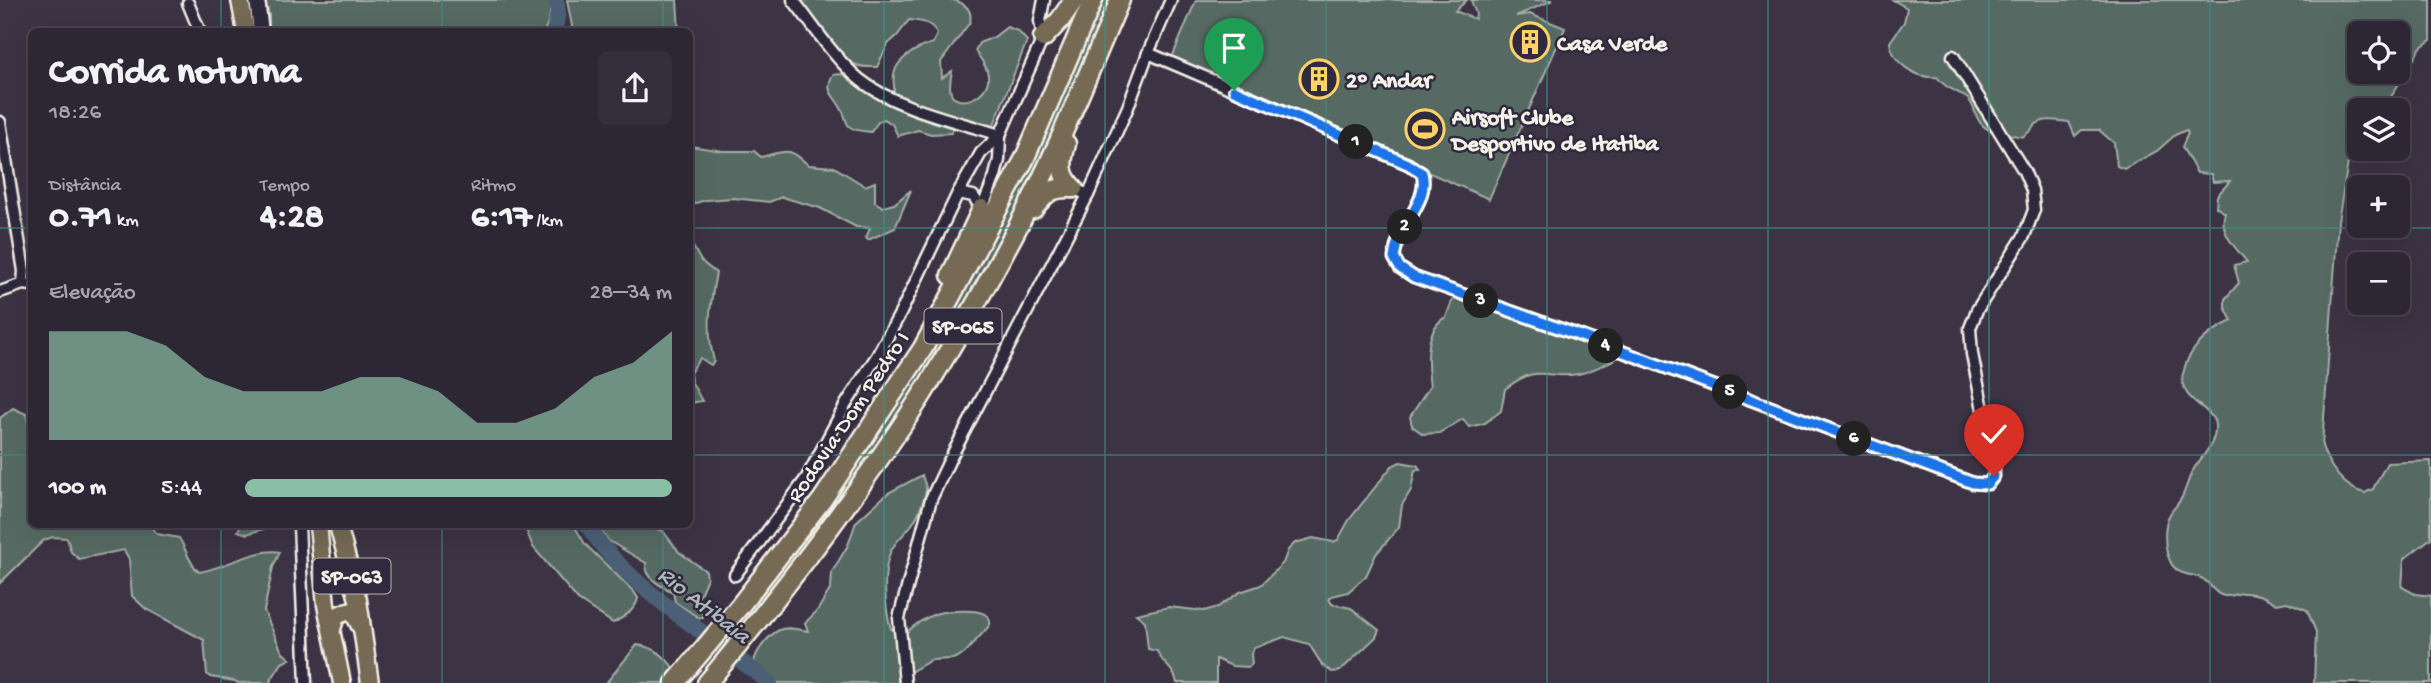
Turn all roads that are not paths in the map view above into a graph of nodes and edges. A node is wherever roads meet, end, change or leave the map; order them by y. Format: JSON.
{"nodes":[{"id":1,"x":240,"y":0,"type":"edge"},
{"id":2,"x":257,"y":0,"type":"edge"},
{"id":3,"x":793,"y":0,"type":"edge"},
{"id":4,"x":1044,"y":0,"type":"edge"},
{"id":5,"x":1074,"y":0,"type":"edge"},
{"id":6,"x":1093,"y":0,"type":"edge"},
{"id":7,"x":1120,"y":0,"type":"edge"},
{"id":8,"x":1171,"y":0,"type":"edge"},
{"id":9,"x":188,"y":3,"type":"dead end"},
{"id":10,"x":198,"y":28,"type":"edge"},
{"id":11,"x":245,"y":28,"type":"edge"},
{"id":12,"x":260,"y":28,"type":"edge"},
{"id":13,"x":1043,"y":37,"type":"junction"},
{"id":14,"x":1148,"y":53,"type":"junction"},
{"id":15,"x":1953,"y":56,"type":"dead end"},
{"id":16,"x":1079,"y":94,"type":"junction"},
{"id":17,"x":0,"y":122,"type":"edge"},
{"id":18,"x":1000,"y":135,"type":"junction"},
{"id":19,"x":1081,"y":192,"type":"junction"},
{"id":20,"x":958,"y":193,"type":"junction"},
{"id":21,"x":982,"y":209,"type":"junction"},
{"id":22,"x":1016,"y":230,"type":"junction"},
{"id":23,"x":27,"y":285,"type":"edge"},
{"id":24,"x":0,"y":292,"type":"edge"},
{"id":25,"x":880,"y":415,"type":"junction"},
{"id":26,"x":299,"y":528,"type":"edge"},
{"id":27,"x":318,"y":528,"type":"edge"},
{"id":28,"x":339,"y":528,"type":"edge"},
{"id":29,"x":735,"y":575,"type":"dead end"},
{"id":30,"x":361,"y":628,"type":"junction"},
{"id":31,"x":332,"y":629,"type":"junction"},
{"id":32,"x":677,"y":681,"type":"edge"},
{"id":33,"x":306,"y":683,"type":"edge"},
{"id":34,"x":342,"y":683,"type":"edge"},
{"id":35,"x":370,"y":683,"type":"edge"},
{"id":36,"x":707,"y":683,"type":"edge"},
{"id":37,"x":905,"y":683,"type":"edge"}],
"edges":[{"from":1,"to":11,"type":"highway"},
{"from":2,"to":12,"type":"main road"},
{"from":3,"to":18,"type":"street"},
{"from":4,"to":13,"type":"street"},
{"from":5,"to":13,"type":"highway"},
{"from":6,"to":25,"type":"highway","name":"Rodovia Dom Pedro I","number":"SP-065"},
{"from":7,"to":16,"type":"highway","name":"Rodovia Dom Pedro I","number":"SP-065"},
{"from":8,"to":14,"type":"street"},
{"from":9,"to":10,"type":"street"},
{"from":13,"to":18,"type":"street"},
{"from":14,"to":15,"type":"street"},
{"from":14,"to":19,"type":"street"},
{"from":16,"to":19,"type":"highway"},
{"from":16,"to":22,"type":"highway","name":"Rodovia Dom Pedro I","number":"SP-065"},
{"from":17,"to":23,"type":"street"},
{"from":18,"to":20,"type":"street"},
{"from":18,"to":21,"type":"street"},
{"from":19,"to":22,"type":"highway"},
{"from":19,"to":37,"type":"street"},
{"from":20,"to":21,"type":"street"},
{"from":20,"to":29,"type":"street"},
{"from":21,"to":25,"type":"highway"},
{"from":22,"to":36,"type":"highway","name":"Rodovia Dom Pedro I","number":"SP-065"},
{"from":23,"to":24,"type":"street"},
{"from":25,"to":32,"type":"highway","name":"Rodovia Dom Pedro I","number":"SP-065"},
{"from":26,"to":33,"type":"street"},
{"from":27,"to":31,"type":"highway","number":"SP-063"},
{"from":28,"to":30,"type":"highway","number":"SP-063"},
{"from":30,"to":31,"type":"highway"},
{"from":30,"to":35,"type":"highway","number":"SP-063"},
{"from":31,"to":34,"type":"highway","number":"SP-063"}]}
